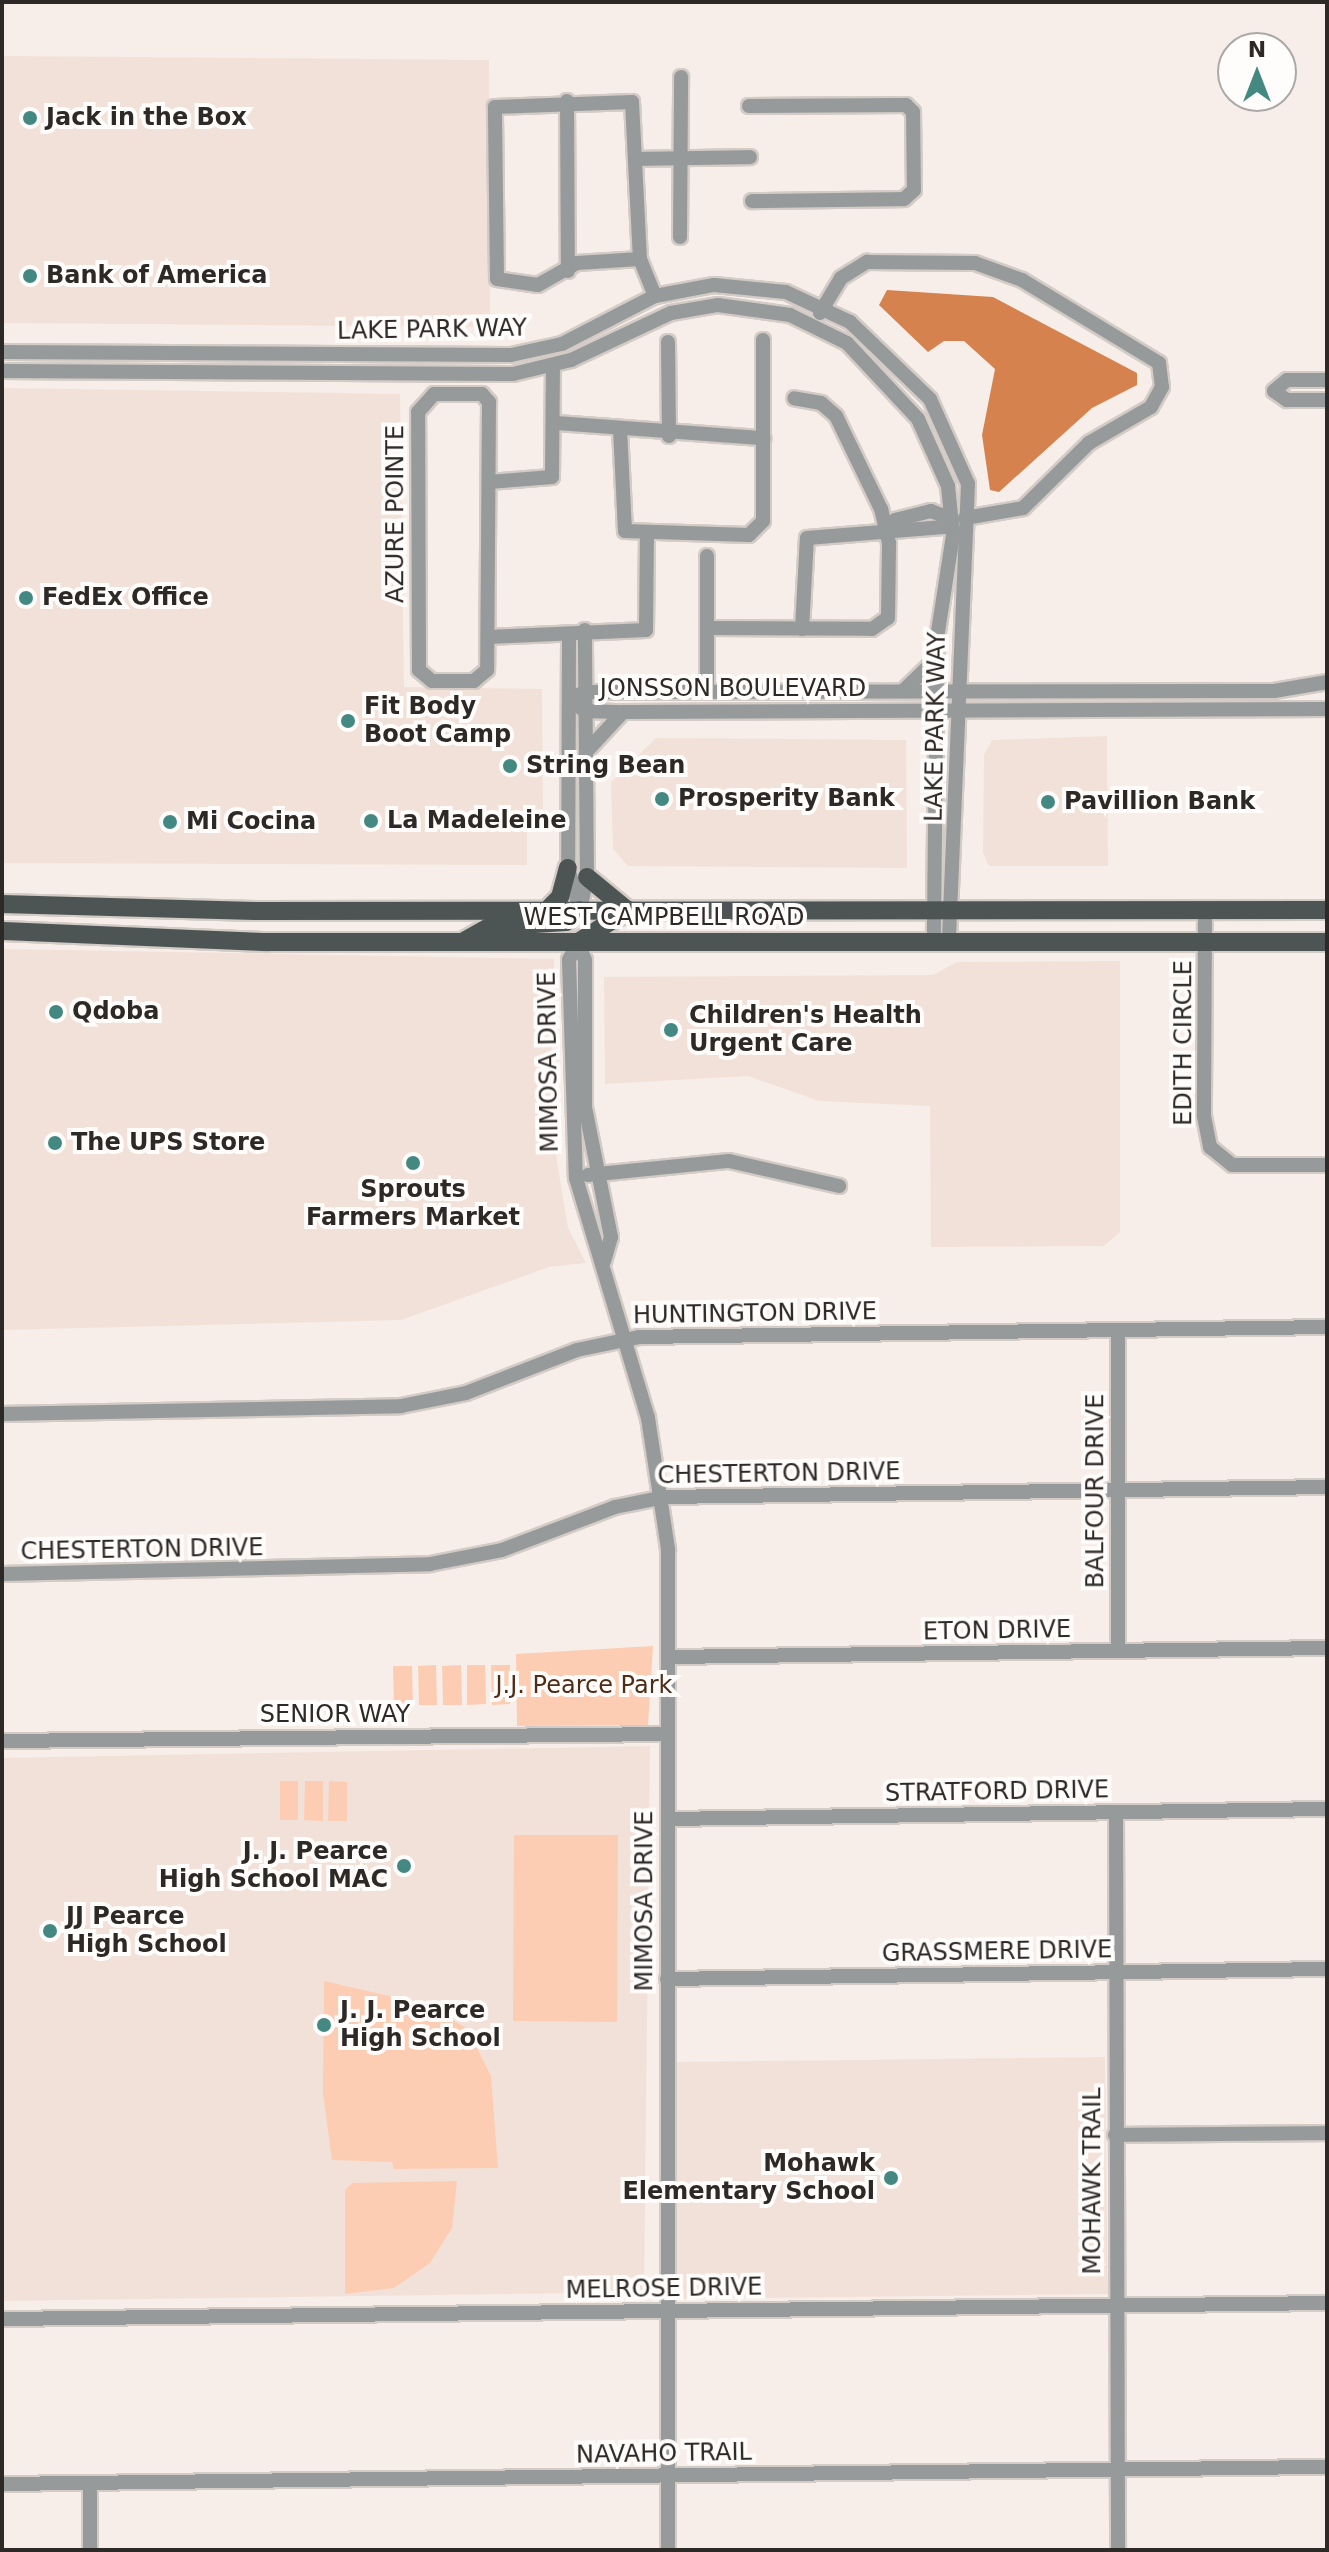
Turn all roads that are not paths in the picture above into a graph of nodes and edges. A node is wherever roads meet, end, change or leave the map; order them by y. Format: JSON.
{"nodes":[{"id":1,"x":681,"y":77,"type":"dead end"},
{"id":2,"x":567,"y":101,"type":"junction"},
{"id":3,"x":749,"y":106,"type":"dead end"},
{"id":4,"x":750,"y":157,"type":"dead end"},
{"id":5,"x":640,"y":159,"type":"junction"},
{"id":6,"x":682,"y":159,"type":"junction"},
{"id":7,"x":752,"y":201,"type":"dead end"},
{"id":8,"x":680,"y":237,"type":"dead end"},
{"id":9,"x":640,"y":259,"type":"junction"},
{"id":10,"x":568,"y":271,"type":"junction"},
{"id":11,"x":655,"y":296,"type":"junction"},
{"id":12,"x":823,"y":306,"type":"junction"},
{"id":13,"x":814,"y":324,"type":"junction"},
{"id":14,"x":763,"y":340,"type":"dead end"},
{"id":15,"x":668,"y":342,"type":"dead end"},
{"id":16,"x":2,"y":352,"type":"edge"},
{"id":17,"x":553,"y":367,"type":"junction"},
{"id":18,"x":2,"y":371,"type":"edge"},
{"id":19,"x":1327,"y":380,"type":"edge"},
{"id":20,"x":794,"y":398,"type":"dead end"},
{"id":21,"x":1327,"y":400,"type":"edge"},
{"id":22,"x":557,"y":423,"type":"junction"},
{"id":23,"x":620,"y":429,"type":"junction"},
{"id":24,"x":669,"y":436,"type":"junction"},
{"id":25,"x":763,"y":438,"type":"junction"},
{"id":26,"x":489,"y":482,"type":"junction"},
{"id":27,"x":972,"y":518,"type":"junction"},
{"id":28,"x":952,"y":519,"type":"junction"},
{"id":29,"x":888,"y":530,"type":"junction"},
{"id":30,"x":647,"y":535,"type":"junction"},
{"id":31,"x":707,"y":556,"type":"dead end"},
{"id":32,"x":707,"y":628,"type":"junction"},
{"id":33,"x":802,"y":629,"type":"junction"},
{"id":34,"x":585,"y":630,"type":"junction"},
{"id":35,"x":488,"y":637,"type":"junction"},
{"id":36,"x":569,"y":637,"type":"junction"},
{"id":37,"x":937,"y":658,"type":"junction"},
{"id":38,"x":1327,"y":682,"type":"edge"},
{"id":39,"x":1296,"y":690,"type":"junction"},
{"id":40,"x":903,"y":691,"type":"junction"},
{"id":41,"x":956,"y":691,"type":"junction"},
{"id":42,"x":585,"y":692,"type":"junction"},
{"id":43,"x":707,"y":692,"type":"junction"},
{"id":44,"x":768,"y":692,"type":"junction"},
{"id":45,"x":937,"y":692,"type":"junction"},
{"id":46,"x":569,"y":699,"type":"junction"},
{"id":47,"x":1327,"y":709,"type":"edge"},
{"id":48,"x":585,"y":711,"type":"junction"},
{"id":49,"x":937,"y":711,"type":"junction"},
{"id":50,"x":1296,"y":711,"type":"junction"},
{"id":51,"x":623,"y":712,"type":"junction"},
{"id":52,"x":767,"y":712,"type":"junction"},
{"id":53,"x":956,"y":712,"type":"junction"},
{"id":54,"x":586,"y":752,"type":"junction"},
{"id":55,"x":568,"y":794,"type":"junction"},
{"id":56,"x":586,"y":799,"type":"junction"},
{"id":57,"x":568,"y":868,"type":"junction"},
{"id":58,"x":587,"y":877,"type":"junction"},
{"id":59,"x":2,"y":904,"type":"edge"},
{"id":60,"x":629,"y":910,"type":"junction"},
{"id":61,"x":936,"y":910,"type":"junction"},
{"id":62,"x":1327,"y":910,"type":"edge"},
{"id":63,"x":255,"y":911,"type":"junction"},
{"id":64,"x":546,"y":911,"type":"junction"},
{"id":65,"x":775,"y":911,"type":"junction"},
{"id":66,"x":809,"y":911,"type":"junction"},
{"id":67,"x":956,"y":911,"type":"junction"},
{"id":68,"x":1205,"y":911,"type":"junction"},
{"id":69,"x":573,"y":916,"type":"junction"},
{"id":70,"x":2,"y":931,"type":"edge"},
{"id":71,"x":593,"y":939,"type":"junction"},
{"id":72,"x":941,"y":941,"type":"junction"},
{"id":73,"x":257,"y":942,"type":"junction"},
{"id":74,"x":462,"y":942,"type":"junction"},
{"id":75,"x":745,"y":942,"type":"junction"},
{"id":76,"x":785,"y":942,"type":"junction"},
{"id":77,"x":1205,"y":942,"type":"junction"},
{"id":78,"x":1327,"y":942,"type":"edge"},
{"id":79,"x":585,"y":1073,"type":"junction"},
{"id":80,"x":568,"y":1083,"type":"junction"},
{"id":81,"x":1327,"y":1165,"type":"edge"},
{"id":82,"x":595,"y":1174,"type":"junction"},
{"id":83,"x":576,"y":1178,"type":"junction"},
{"id":84,"x":839,"y":1186,"type":"dead end"},
{"id":85,"x":604,"y":1261,"type":"junction"},
{"id":86,"x":1327,"y":1327,"type":"edge"},
{"id":87,"x":1118,"y":1330,"type":"junction"},
{"id":88,"x":627,"y":1338,"type":"junction"},
{"id":89,"x":2,"y":1414,"type":"edge"},
{"id":90,"x":1327,"y":1487,"type":"edge"},
{"id":91,"x":1117,"y":1490,"type":"junction"},
{"id":92,"x":664,"y":1497,"type":"junction"},
{"id":93,"x":2,"y":1574,"type":"edge"},
{"id":94,"x":1327,"y":1648,"type":"edge"},
{"id":95,"x":1118,"y":1651,"type":"junction"},
{"id":96,"x":668,"y":1657,"type":"junction"},
{"id":97,"x":668,"y":1734,"type":"junction"},
{"id":98,"x":2,"y":1741,"type":"edge"},
{"id":99,"x":1327,"y":1809,"type":"edge"},
{"id":100,"x":1116,"y":1812,"type":"junction"},
{"id":101,"x":668,"y":1819,"type":"junction"},
{"id":102,"x":1327,"y":1969,"type":"edge"},
{"id":103,"x":1117,"y":1972,"type":"junction"},
{"id":104,"x":667,"y":1979,"type":"junction"},
{"id":105,"x":1327,"y":2133,"type":"edge"},
{"id":106,"x":1115,"y":2135,"type":"junction"},
{"id":107,"x":1327,"y":2303,"type":"edge"},
{"id":108,"x":1115,"y":2305,"type":"junction"},
{"id":109,"x":666,"y":2311,"type":"junction"},
{"id":110,"x":2,"y":2319,"type":"edge"},
{"id":111,"x":1327,"y":2467,"type":"edge"},
{"id":112,"x":1116,"y":2470,"type":"junction"},
{"id":113,"x":666,"y":2476,"type":"junction"},
{"id":114,"x":2,"y":2484,"type":"edge"},
{"id":115,"x":90,"y":2484,"type":"junction"},
{"id":116,"x":90,"y":2550,"type":"edge"},
{"id":117,"x":668,"y":2550,"type":"edge"},
{"id":118,"x":1118,"y":2550,"type":"edge"}],
"edges":[{"from":1,"to":6,"type":"street"},
{"from":2,"to":5,"type":"street"},
{"from":2,"to":10,"type":"street"},
{"from":2,"to":10,"type":"street"},
{"from":3,"to":7,"type":"street"},
{"from":4,"to":6,"type":"street"},
{"from":5,"to":6,"type":"street"},
{"from":5,"to":9,"type":"street"},
{"from":6,"to":8,"type":"street"},
{"from":9,"to":10,"type":"street"},
{"from":9,"to":11,"type":"street"},
{"from":11,"to":12,"type":"street","name":"LAKE PARK WAY"},
{"from":11,"to":16,"type":"street","name":"LAKE PARK WAY"},
{"from":12,"to":13,"type":"street"},
{"from":12,"to":27,"type":"street","name":"LAKE PARK WAY"},
{"from":12,"to":27,"type":"street"},
{"from":13,"to":17,"type":"street","name":"LAKE PARK WAY"},
{"from":13,"to":28,"type":"street","name":"LAKE PARK WAY"},
{"from":14,"to":25,"type":"street"},
{"from":15,"to":24,"type":"street"},
{"from":17,"to":18,"type":"street","name":"LAKE PARK WAY"},
{"from":17,"to":22,"type":"street"},
{"from":19,"to":21,"type":"street"},
{"from":20,"to":29,"type":"street"},
{"from":22,"to":23,"type":"street"},
{"from":22,"to":26,"type":"street"},
{"from":23,"to":24,"type":"street"},
{"from":23,"to":30,"type":"street"},
{"from":24,"to":25,"type":"street"},
{"from":25,"to":30,"type":"street"},
{"from":26,"to":35,"type":"street"},
{"from":26,"to":35,"type":"street","name":"AZURE POINTE"},
{"from":27,"to":28,"type":"street"},
{"from":27,"to":41,"type":"street","name":"LAKE PARK WAY"},
{"from":28,"to":29,"type":"street"},
{"from":28,"to":37,"type":"street","name":"LAKE PARK WAY"},
{"from":29,"to":33,"type":"street"},
{"from":29,"to":33,"type":"street"},
{"from":30,"to":34,"type":"street"},
{"from":31,"to":32,"type":"street"},
{"from":32,"to":33,"type":"street"},
{"from":32,"to":43,"type":"street"},
{"from":34,"to":36,"type":"street"},
{"from":34,"to":42,"type":"street"},
{"from":35,"to":36,"type":"street"},
{"from":36,"to":46,"type":"street"},
{"from":37,"to":40,"type":"street"},
{"from":37,"to":45,"type":"street","name":"LAKE PARK WAY"},
{"from":38,"to":39,"type":"street","name":"JONSSON BOULEVARD"},
{"from":39,"to":41,"type":"street","name":"JONSSON BOULEVARD"},
{"from":39,"to":50,"type":"street"},
{"from":40,"to":44,"type":"street","name":"JONSSON BOULEVARD"},
{"from":40,"to":45,"type":"street","name":"JONSSON BOULEVARD"},
{"from":41,"to":45,"type":"street","name":"JONSSON BOULEVARD"},
{"from":41,"to":53,"type":"street","name":"LAKE PARK WAY"},
{"from":42,"to":43,"type":"street","name":"JONSSON BOULEVARD"},
{"from":42,"to":46,"type":"street","name":"JONSSON BOULEVARD"},
{"from":42,"to":48,"type":"street"},
{"from":43,"to":44,"type":"street","name":"JONSSON BOULEVARD"},
{"from":44,"to":52,"type":"street"},
{"from":45,"to":49,"type":"street","name":"LAKE PARK WAY"},
{"from":46,"to":48,"type":"street","name":"JONSSON BOULEVARD"},
{"from":46,"to":55,"type":"street"},
{"from":47,"to":50,"type":"street","name":"JONSSON BOULEVARD"},
{"from":48,"to":51,"type":"street","name":"JONSSON BOULEVARD"},
{"from":48,"to":54,"type":"street"},
{"from":49,"to":52,"type":"street","name":"JONSSON BOULEVARD"},
{"from":49,"to":53,"type":"street","name":"JONSSON BOULEVARD"},
{"from":49,"to":61,"type":"street","name":"LAKE PARK WAY"},
{"from":50,"to":53,"type":"street","name":"JONSSON BOULEVARD"},
{"from":51,"to":52,"type":"street","name":"JONSSON BOULEVARD"},
{"from":51,"to":54,"type":"street"},
{"from":53,"to":67,"type":"street","name":"LAKE PARK WAY"},
{"from":54,"to":56,"type":"street"},
{"from":55,"to":56,"type":"street"},
{"from":55,"to":57,"type":"street"},
{"from":56,"to":58,"type":"street"},
{"from":57,"to":64,"type":"main road"},
{"from":57,"to":69,"type":"street"},
{"from":58,"to":60,"type":"main road"},
{"from":58,"to":69,"type":"street"},
{"from":59,"to":63,"type":"main road","name":"WEST CAMPBELL ROAD"},
{"from":60,"to":65,"type":"main road","name":"WEST CAMPBELL ROAD"},
{"from":60,"to":69,"type":"main road","name":"WEST CAMPBELL ROAD"},
{"from":60,"to":71,"type":"main road"},
{"from":61,"to":66,"type":"main road","name":"WEST CAMPBELL ROAD"},
{"from":61,"to":67,"type":"main road","name":"WEST CAMPBELL ROAD"},
{"from":61,"to":72,"type":"street","name":"LAKE PARK WAY"},
{"from":62,"to":68,"type":"main road","name":"WEST CAMPBELL ROAD"},
{"from":63,"to":64,"type":"main road","name":"WEST CAMPBELL ROAD"},
{"from":63,"to":73,"type":"main road"},
{"from":64,"to":69,"type":"main road"},
{"from":65,"to":66,"type":"main road","name":"WEST CAMPBELL ROAD"},
{"from":65,"to":75,"type":"main road"},
{"from":66,"to":76,"type":"main road"},
{"from":67,"to":68,"type":"main road","name":"WEST CAMPBELL ROAD"},
{"from":67,"to":72,"type":"street","name":"LAKE PARK WAY"},
{"from":68,"to":77,"type":"street","name":"EDITH CIRCLE"},
{"from":69,"to":71,"type":"main road"},
{"from":69,"to":74,"type":"main road","name":"WEST CAMPBELL ROAD"},
{"from":70,"to":73,"type":"main road","name":"WEST CAMPBELL ROAD"},
{"from":71,"to":74,"type":"main road","name":"WEST CAMPBELL ROAD"},
{"from":71,"to":75,"type":"main road","name":"WEST CAMPBELL ROAD"},
{"from":71,"to":79,"type":"street","name":"MIMOSA DRIVE"},
{"from":71,"to":80,"type":"street","name":"MIMOSA DRIVE"},
{"from":72,"to":76,"type":"main road","name":"WEST CAMPBELL ROAD"},
{"from":72,"to":77,"type":"main road","name":"WEST CAMPBELL ROAD"},
{"from":73,"to":74,"type":"main road","name":"WEST CAMPBELL ROAD"},
{"from":75,"to":76,"type":"main road","name":"WEST CAMPBELL ROAD"},
{"from":77,"to":78,"type":"main road","name":"WEST CAMPBELL ROAD"},
{"from":77,"to":81,"type":"street","name":"EDITH CIRCLE"},
{"from":79,"to":80,"type":"street"},
{"from":79,"to":82,"type":"street","name":"MIMOSA DRIVE"},
{"from":80,"to":83,"type":"street","name":"MIMOSA DRIVE"},
{"from":82,"to":83,"type":"street"},
{"from":82,"to":84,"type":"street"},
{"from":82,"to":85,"type":"street","name":"MIMOSA DRIVE"},
{"from":83,"to":85,"type":"street","name":"MIMOSA DRIVE"},
{"from":85,"to":88,"type":"street","name":"MIMOSA DRIVE"},
{"from":86,"to":87,"type":"street","name":"HUNTINGTON DRIVE"},
{"from":87,"to":88,"type":"street","name":"HUNTINGTON DRIVE"},
{"from":87,"to":91,"type":"street","name":"BALFOUR DRIVE"},
{"from":88,"to":89,"type":"street","name":"HUNTINGTON DRIVE"},
{"from":88,"to":92,"type":"street","name":"MIMOSA DRIVE"},
{"from":90,"to":91,"type":"street","name":"CHESTERTON DRIVE"},
{"from":91,"to":92,"type":"street","name":"CHESTERTON DRIVE"},
{"from":91,"to":95,"type":"street","name":"BALFOUR DRIVE"},
{"from":92,"to":93,"type":"street","name":"CHESTERTON DRIVE"},
{"from":92,"to":96,"type":"street","name":"MIMOSA DRIVE"},
{"from":94,"to":95,"type":"street","name":"ETON DRIVE"},
{"from":95,"to":96,"type":"street","name":"ETON DRIVE"},
{"from":96,"to":97,"type":"street","name":"MIMOSA DRIVE"},
{"from":97,"to":98,"type":"street","name":"SENIOR WAY"},
{"from":97,"to":101,"type":"street","name":"MIMOSA DRIVE"},
{"from":99,"to":100,"type":"street","name":"STRATFORD DRIVE"},
{"from":100,"to":101,"type":"street","name":"STRATFORD DRIVE"},
{"from":100,"to":103,"type":"street","name":"MOHAWK TRAIL"},
{"from":101,"to":104,"type":"street","name":"MIMOSA DRIVE"},
{"from":102,"to":103,"type":"street","name":"GRASSMERE DRIVE"},
{"from":103,"to":104,"type":"street","name":"GRASSMERE DRIVE"},
{"from":103,"to":106,"type":"street","name":"MOHAWK TRAIL"},
{"from":104,"to":109,"type":"street","name":"MIMOSA DRIVE"},
{"from":105,"to":106,"type":"street"},
{"from":106,"to":108,"type":"street","name":"MOHAWK TRAIL"},
{"from":107,"to":108,"type":"street","name":"MELROSE DRIVE"},
{"from":108,"to":109,"type":"street","name":"MELROSE DRIVE"},
{"from":108,"to":112,"type":"street","name":"MOHAWK TRAIL"},
{"from":109,"to":110,"type":"street","name":"MELROSE DRIVE"},
{"from":109,"to":113,"type":"street","name":"MIMOSA DRIVE"},
{"from":111,"to":112,"type":"street","name":"NAVAHO TRAIL"},
{"from":112,"to":113,"type":"street","name":"NAVAHO TRAIL"},
{"from":112,"to":118,"type":"street","name":"MOHAWK TRAIL"},
{"from":113,"to":115,"type":"street","name":"NAVAHO TRAIL"},
{"from":113,"to":117,"type":"street","name":"MIMOSA DRIVE"},
{"from":114,"to":115,"type":"street","name":"NAVAHO TRAIL"},
{"from":115,"to":116,"type":"street"}]}
